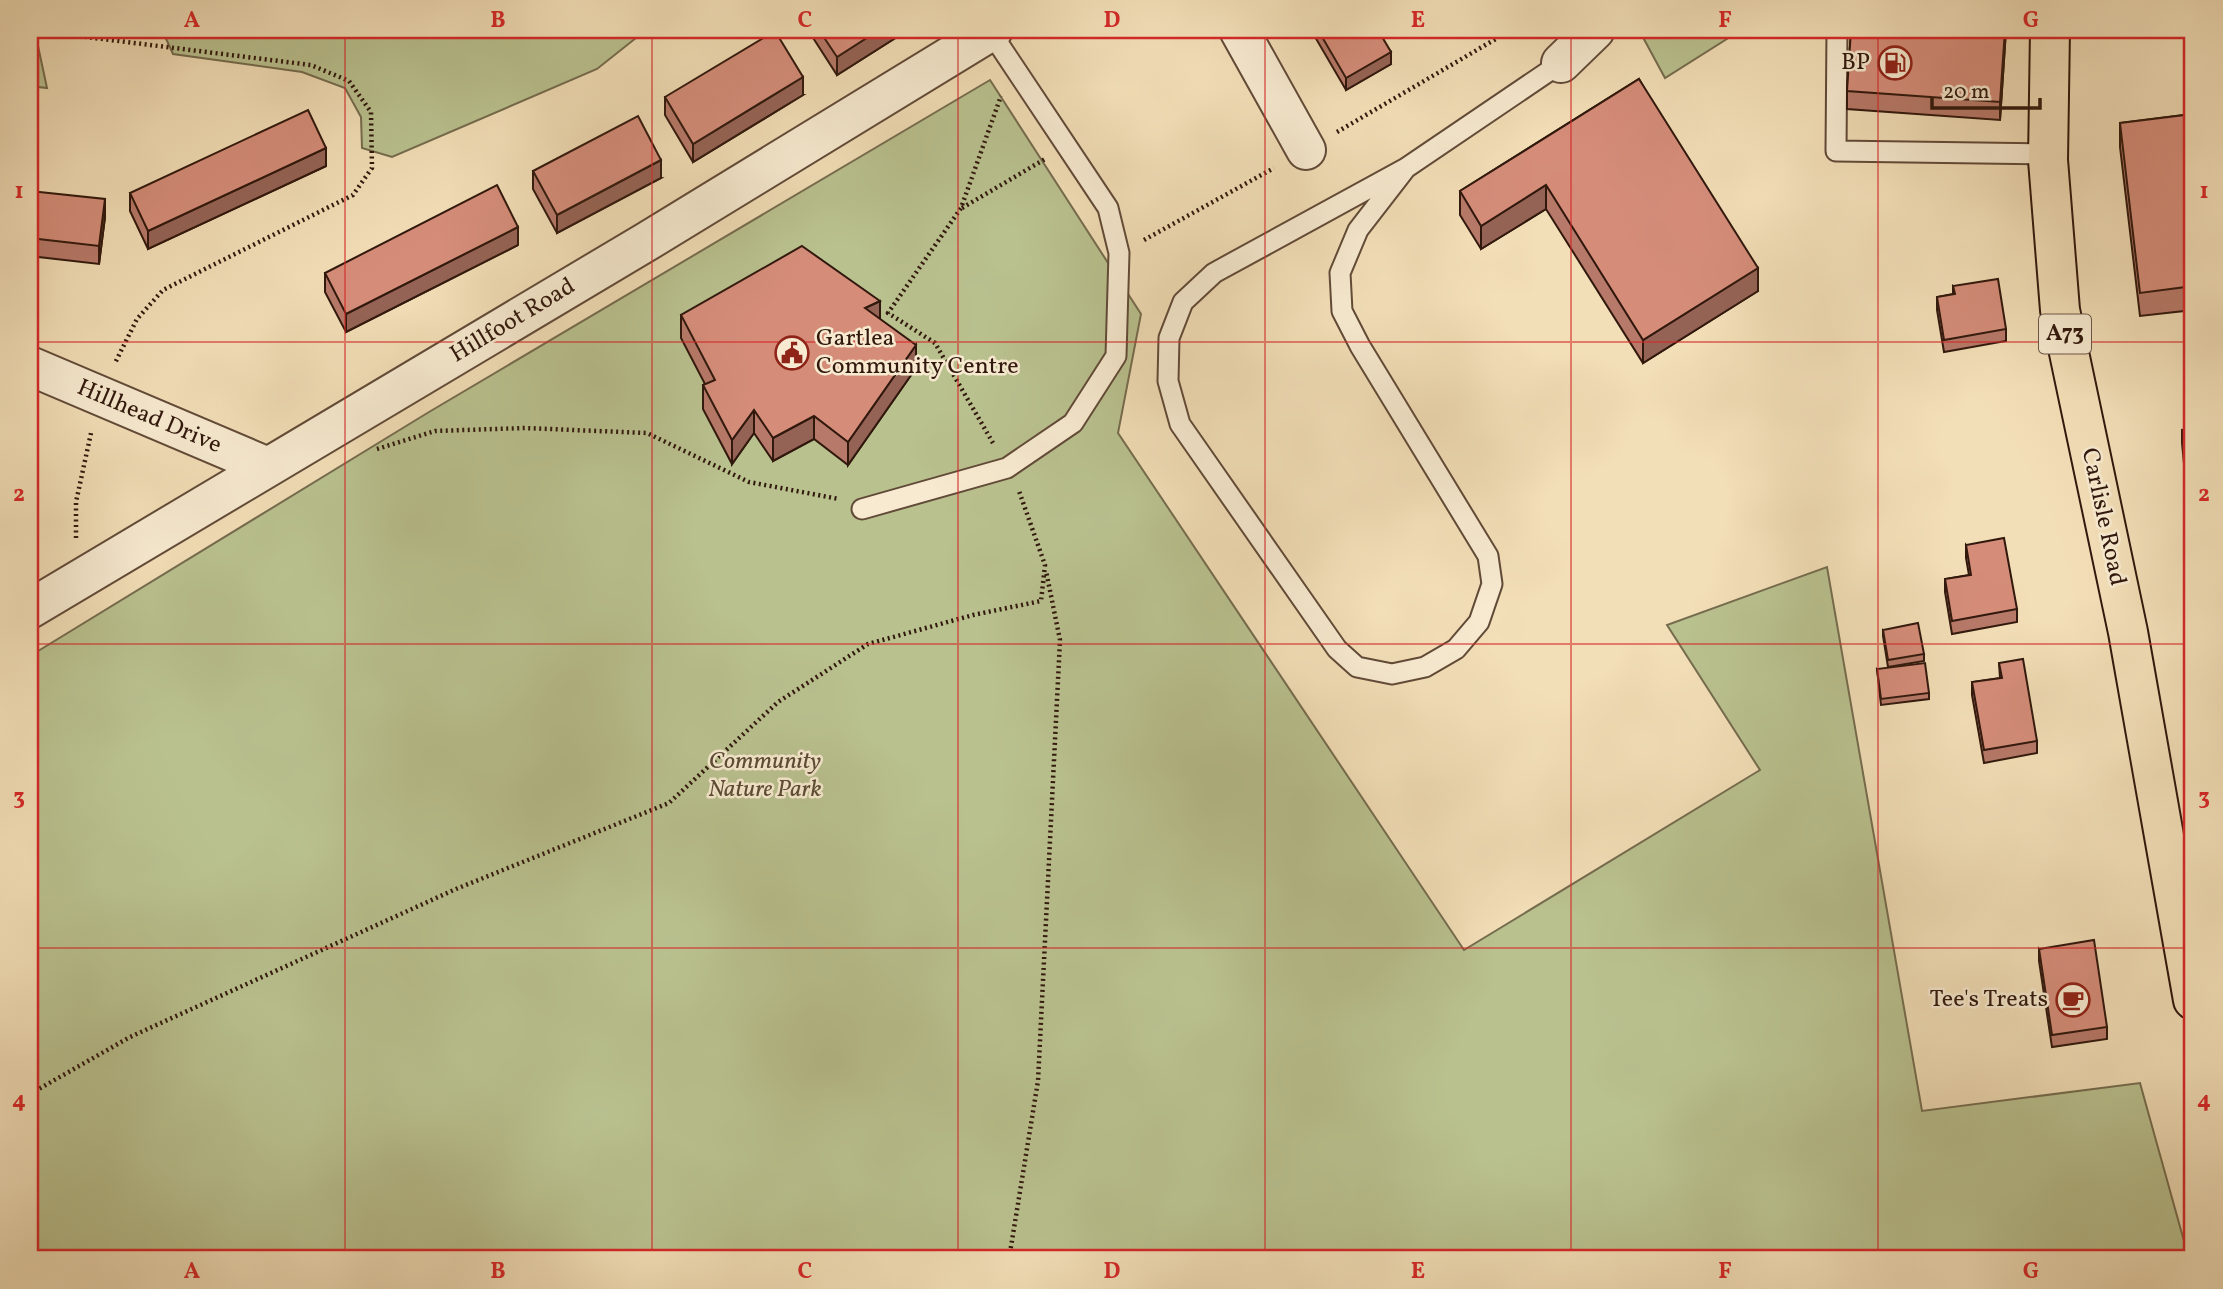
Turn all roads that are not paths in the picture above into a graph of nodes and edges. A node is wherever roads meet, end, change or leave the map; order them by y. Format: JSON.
{"nodes":[{"id":1,"x":1239,"y":30,"type":"edge"},
{"id":2,"x":1595,"y":30,"type":"edge"},
{"id":3,"x":1837,"y":30,"type":"edge"},
{"id":4,"x":2050,"y":30,"type":"edge"},
{"id":5,"x":991,"y":31,"type":"edge"},
{"id":6,"x":1561,"y":63,"type":"joint"},
{"id":7,"x":1306,"y":150,"type":"dead end"},
{"id":8,"x":2048,"y":154,"type":"junction"},
{"id":9,"x":1406,"y":167,"type":"junction"},
{"id":10,"x":30,"y":366,"type":"edge"},
{"id":11,"x":268,"y":467,"type":"junction"},
{"id":12,"x":862,"y":509,"type":"road end"},
{"id":13,"x":30,"y":609,"type":"edge"},
{"id":14,"x":2193,"y":1000,"type":"edge"}],
"edges":[{"from":1,"to":7,"type":"street"},
{"from":2,"to":6,"type":"street"},
{"from":3,"to":8,"type":"lane"},
{"from":4,"to":8,"type":"main road","name":"Carlisle Road","number":"A73"},
{"from":5,"to":11,"type":"street","name":"Hillfoot Road"},
{"from":5,"to":12,"type":"lane"},
{"from":6,"to":9,"type":"lane"},
{"from":8,"to":14,"type":"main road","name":"Carlisle Road","number":"A73"},
{"from":9,"to":9,"type":"lane"},
{"from":10,"to":11,"type":"street","name":"Hillhead Drive"},
{"from":11,"to":13,"type":"street","name":"Hillfoot Road"}]}
